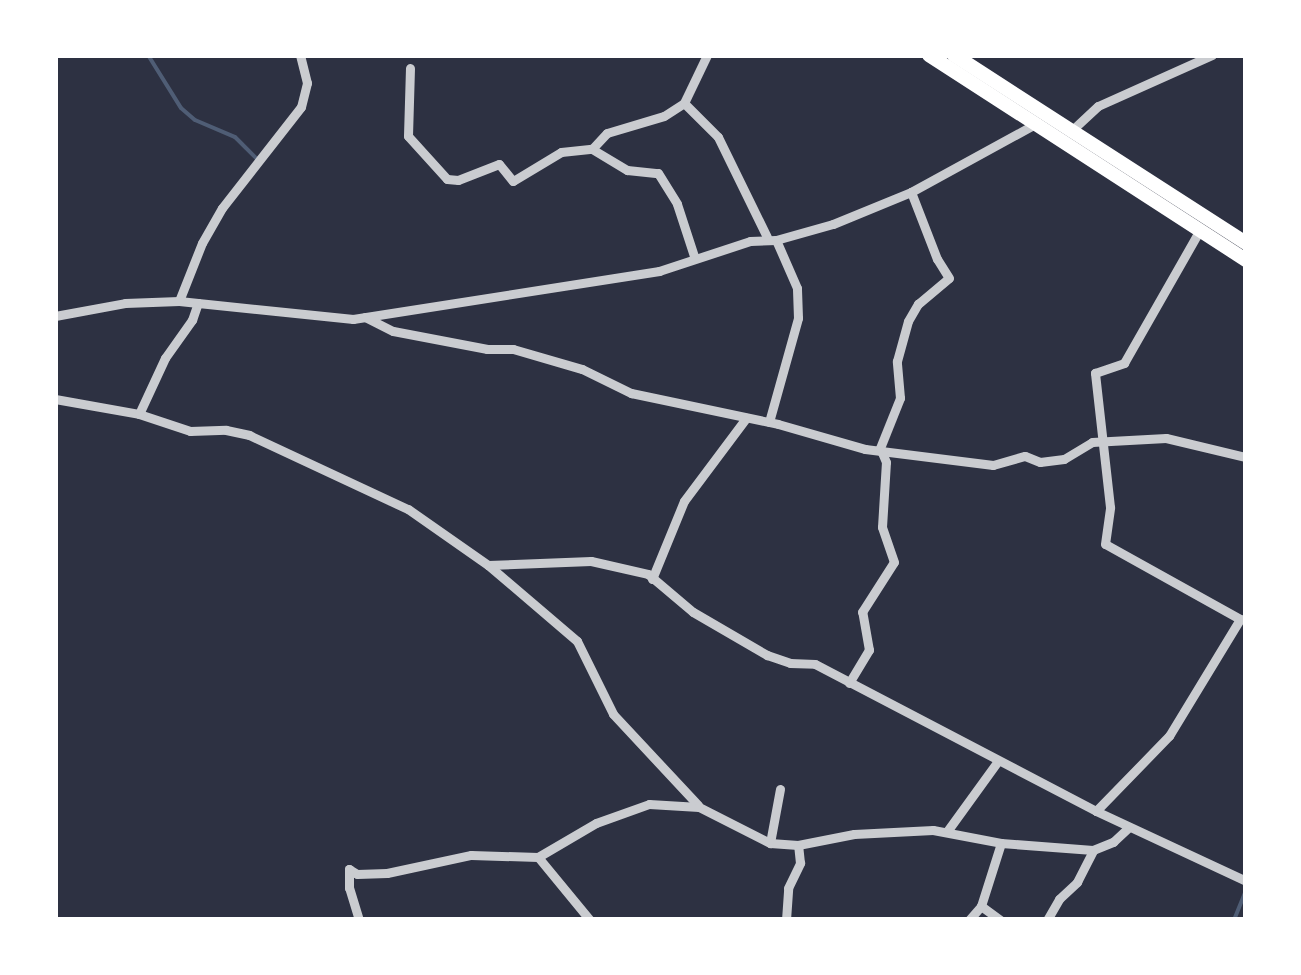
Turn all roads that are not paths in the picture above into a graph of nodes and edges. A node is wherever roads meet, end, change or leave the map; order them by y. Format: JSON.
{"nodes":[{"id":1,"x":300,"y":55,"type":"edge"},
{"id":2,"x":707,"y":55,"type":"edge"},
{"id":3,"x":929,"y":55,"type":"edge"},
{"id":4,"x":954,"y":55,"type":"edge"},
{"id":5,"x":1212,"y":55,"type":"edge"},
{"id":6,"x":410,"y":68,"type":"dead end"},
{"id":7,"x":684,"y":103,"type":"junction"},
{"id":8,"x":1034,"y":124,"type":"junction"},
{"id":9,"x":1070,"y":132,"type":"junction"},
{"id":10,"x":592,"y":150,"type":"junction"},
{"id":11,"x":911,"y":192,"type":"junction"},
{"id":12,"x":1200,"y":230,"type":"junction"},
{"id":13,"x":771,"y":239,"type":"junction"},
{"id":14,"x":1246,"y":244,"type":"edge"},
{"id":15,"x":694,"y":256,"type":"junction"},
{"id":16,"x":1246,"y":260,"type":"edge"},
{"id":17,"x":180,"y":301,"type":"junction"},
{"id":18,"x":198,"y":303,"type":"junction"},
{"id":19,"x":55,"y":316,"type":"edge"},
{"id":20,"x":366,"y":317,"type":"junction"},
{"id":21,"x":55,"y":399,"type":"edge"},
{"id":22,"x":139,"y":414,"type":"junction"},
{"id":23,"x":746,"y":418,"type":"junction"},
{"id":24,"x":769,"y":422,"type":"junction"},
{"id":25,"x":880,"y":448,"type":"junction"},
{"id":26,"x":1246,"y":457,"type":"edge"},
{"id":27,"x":488,"y":565,"type":"junction"},
{"id":28,"x":652,"y":579,"type":"junction"},
{"id":29,"x":849,"y":683,"type":"junction"},
{"id":30,"x":998,"y":761,"type":"junction"},
{"id":31,"x":780,"y":790,"type":"dead end"},
{"id":32,"x":700,"y":807,"type":"junction"},
{"id":33,"x":1096,"y":812,"type":"junction"},
{"id":34,"x":1128,"y":826,"type":"junction"},
{"id":35,"x":948,"y":830,"type":"junction"},
{"id":36,"x":770,"y":843,"type":"junction"},
{"id":37,"x":1001,"y":843,"type":"junction"},
{"id":38,"x":798,"y":845,"type":"junction"},
{"id":39,"x":1094,"y":850,"type":"junction"},
{"id":40,"x":538,"y":857,"type":"junction"},
{"id":41,"x":1244,"y":880,"type":"edge"},
{"id":42,"x":982,"y":906,"type":"junction"},
{"id":43,"x":360,"y":920,"type":"edge"},
{"id":44,"x":590,"y":920,"type":"edge"},
{"id":45,"x":786,"y":920,"type":"edge"},
{"id":46,"x":969,"y":920,"type":"edge"},
{"id":47,"x":1000,"y":920,"type":"edge"},
{"id":48,"x":1047,"y":920,"type":"edge"}],
"edges":[{"from":1,"to":17,"type":"street"},
{"from":2,"to":7,"type":"street"},
{"from":3,"to":8,"type":"highway"},
{"from":4,"to":9,"type":"highway"},
{"from":5,"to":9,"type":"street"},
{"from":6,"to":10,"type":"street"},
{"from":7,"to":10,"type":"street"},
{"from":7,"to":13,"type":"street"},
{"from":8,"to":11,"type":"street"},
{"from":8,"to":12,"type":"highway"},
{"from":9,"to":14,"type":"highway"},
{"from":10,"to":15,"type":"street"},
{"from":11,"to":13,"type":"street"},
{"from":11,"to":25,"type":"street"},
{"from":12,"to":16,"type":"highway"},
{"from":12,"to":33,"type":"street"},
{"from":13,"to":15,"type":"street"},
{"from":13,"to":24,"type":"street"},
{"from":15,"to":20,"type":"street"},
{"from":17,"to":18,"type":"street"},
{"from":17,"to":19,"type":"street"},
{"from":18,"to":20,"type":"street"},
{"from":18,"to":22,"type":"street"},
{"from":20,"to":23,"type":"street"},
{"from":21,"to":22,"type":"street"},
{"from":22,"to":27,"type":"street"},
{"from":23,"to":24,"type":"street"},
{"from":23,"to":28,"type":"street"},
{"from":24,"to":25,"type":"street"},
{"from":25,"to":26,"type":"street"},
{"from":25,"to":29,"type":"street"},
{"from":27,"to":28,"type":"street"},
{"from":27,"to":32,"type":"street"},
{"from":28,"to":29,"type":"street"},
{"from":29,"to":30,"type":"street"},
{"from":30,"to":33,"type":"street"},
{"from":30,"to":35,"type":"street"},
{"from":31,"to":36,"type":"street"},
{"from":32,"to":36,"type":"street"},
{"from":32,"to":40,"type":"street"},
{"from":33,"to":34,"type":"street"},
{"from":34,"to":39,"type":"street"},
{"from":34,"to":41,"type":"street"},
{"from":35,"to":37,"type":"street"},
{"from":35,"to":38,"type":"street"},
{"from":36,"to":38,"type":"street"},
{"from":37,"to":39,"type":"street"},
{"from":37,"to":42,"type":"street"},
{"from":38,"to":45,"type":"street"},
{"from":39,"to":48,"type":"street"},
{"from":40,"to":43,"type":"street"},
{"from":40,"to":44,"type":"street"},
{"from":42,"to":46,"type":"street"},
{"from":42,"to":47,"type":"street"}]}
